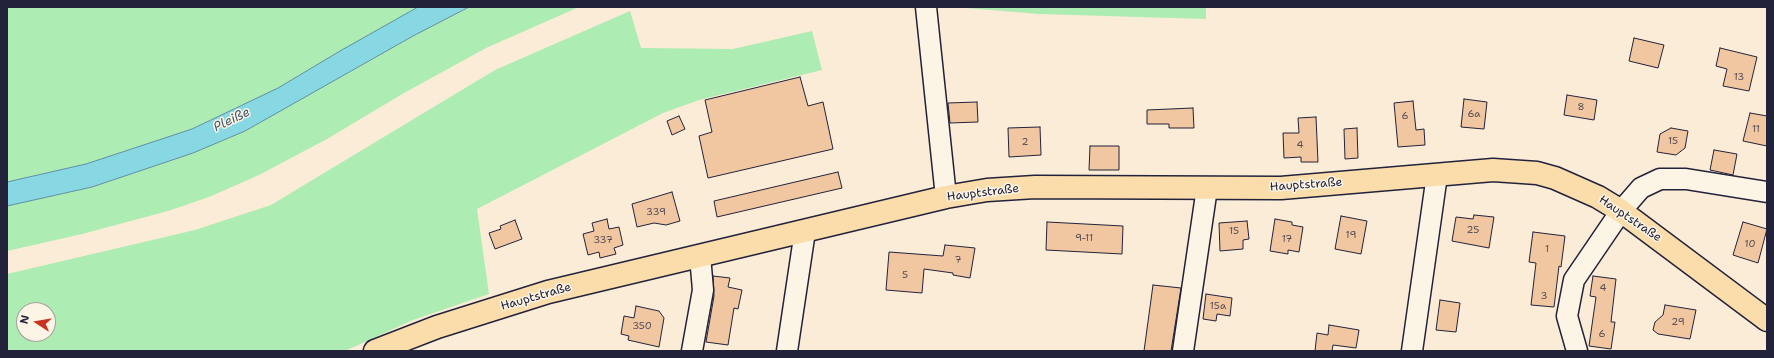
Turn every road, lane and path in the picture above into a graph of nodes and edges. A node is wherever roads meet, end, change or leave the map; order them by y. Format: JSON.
{"nodes":[{"id":1,"x":926,"y":7,"type":"edge"},
{"id":2,"x":1437,"y":175,"type":"junction"},
{"id":3,"x":1207,"y":188,"type":"junction"},
{"id":4,"x":1767,"y":192,"type":"edge"},
{"id":5,"x":946,"y":197,"type":"junction"},
{"id":6,"x":1621,"y":211,"type":"junction"},
{"id":7,"x":805,"y":231,"type":"junction"},
{"id":8,"x":700,"y":256,"type":"junction"},
{"id":9,"x":1767,"y":320,"type":"edge"},
{"id":10,"x":376,"y":351,"type":"edge"},
{"id":11,"x":692,"y":351,"type":"edge"},
{"id":12,"x":786,"y":351,"type":"edge"},
{"id":13,"x":1183,"y":351,"type":"edge"},
{"id":14,"x":1412,"y":351,"type":"edge"},
{"id":15,"x":1577,"y":351,"type":"edge"}],
"edges":[{"from":1,"to":5,"type":"street"},
{"from":2,"to":3,"type":"main road","name":"Hauptstraße"},
{"from":2,"to":6,"type":"main road","name":"Hauptstraße"},
{"from":2,"to":14,"type":"street"},
{"from":3,"to":5,"type":"main road","name":"Hauptstraße"},
{"from":3,"to":13,"type":"street"},
{"from":4,"to":6,"type":"street"},
{"from":5,"to":7,"type":"main road","name":"Hauptstraße"},
{"from":6,"to":9,"type":"main road","name":"Hauptstraße"},
{"from":6,"to":15,"type":"street"},
{"from":7,"to":8,"type":"main road","name":"Hauptstraße"},
{"from":7,"to":12,"type":"street"},
{"from":8,"to":10,"type":"main road","name":"Hauptstraße"},
{"from":8,"to":11,"type":"street"}]}
